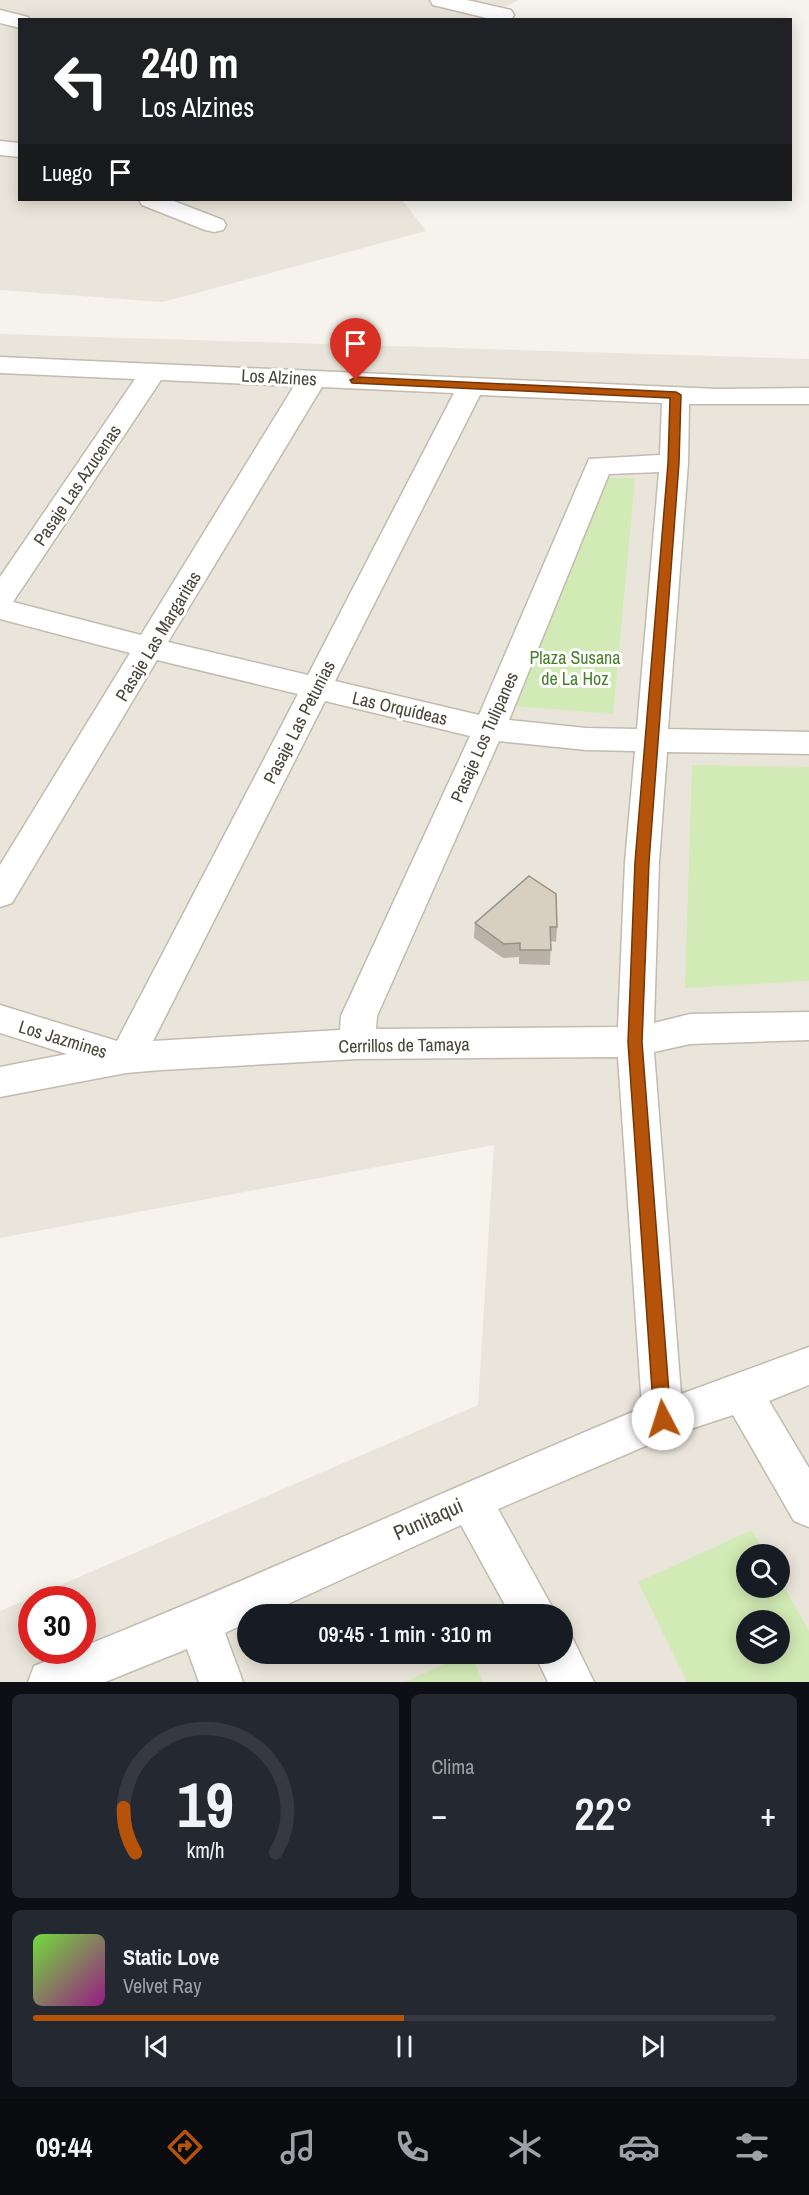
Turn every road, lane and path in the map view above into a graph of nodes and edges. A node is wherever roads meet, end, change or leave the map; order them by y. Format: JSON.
{"nodes":[{"id":1,"x":441,"y":0,"type":"edge"},
{"id":2,"x":505,"y":13,"type":"edge"},
{"id":3,"x":0,"y":16,"type":"edge"},
{"id":4,"x":18,"y":21,"type":"edge"},
{"id":5,"x":0,"y":148,"type":"edge"},
{"id":6,"x":18,"y":150,"type":"edge"},
{"id":7,"x":154,"y":201,"type":"edge"},
{"id":8,"x":214,"y":225,"type":"dead end"},
{"id":9,"x":0,"y":365,"type":"edge"},
{"id":10,"x":154,"y":371,"type":"junction"},
{"id":11,"x":310,"y":385,"type":"junction"},
{"id":12,"x":472,"y":385,"type":"junction"},
{"id":13,"x":676,"y":395,"type":"junction"},
{"id":14,"x":809,"y":396,"type":"edge"},
{"id":15,"x":674,"y":463,"type":"junction"},
{"id":16,"x":0,"y":599,"type":"edge"},
{"id":17,"x":0,"y":609,"type":"edge"},
{"id":18,"x":151,"y":648,"type":"junction"},
{"id":19,"x":316,"y":688,"type":"junction"},
{"id":20,"x":489,"y":729,"type":"junction"},
{"id":21,"x":652,"y":739,"type":"junction"},
{"id":22,"x":809,"y":743,"type":"edge"},
{"id":23,"x":0,"y":894,"type":"edge"},
{"id":24,"x":0,"y":1020,"type":"edge"},
{"id":25,"x":809,"y":1026,"type":"edge"},
{"id":26,"x":635,"y":1042,"type":"junction"},
{"id":27,"x":357,"y":1044,"type":"junction"},
{"id":28,"x":126,"y":1058,"type":"junction"},
{"id":29,"x":0,"y":1082,"type":"edge"},
{"id":30,"x":809,"y":1366,"type":"edge"},
{"id":31,"x":742,"y":1393,"type":"junction"},
{"id":32,"x":663,"y":1419,"type":"junction"},
{"id":33,"x":470,"y":1500,"type":"junction"},
{"id":34,"x":809,"y":1507,"type":"edge"},
{"id":35,"x":528,"y":1604,"type":"edge"},
{"id":36,"x":199,"y":1622,"type":"junction"},
{"id":37,"x":562,"y":1664,"type":"edge"},
{"id":38,"x":50,"y":1682,"type":"edge"},
{"id":39,"x":221,"y":1682,"type":"edge"},
{"id":40,"x":572,"y":1682,"type":"edge"}],
"edges":[{"from":1,"to":2,"type":"street"},
{"from":3,"to":4,"type":"street"},
{"from":5,"to":6,"type":"street"},
{"from":7,"to":8,"type":"street"},
{"from":9,"to":10,"type":"street","name":"Los Alzines"},
{"from":10,"to":11,"type":"street","name":"Los Alzines"},
{"from":10,"to":16,"type":"street","name":"Pasaje Las Azucenas"},
{"from":11,"to":12,"type":"street","name":"Los Alzines"},
{"from":11,"to":18,"type":"street","name":"Pasaje Las Margaritas"},
{"from":12,"to":13,"type":"street","name":"Los Alzines"},
{"from":12,"to":19,"type":"street","name":"Pasaje Las Petunias"},
{"from":13,"to":14,"type":"street","name":"Los Alzines"},
{"from":13,"to":15,"type":"street"},
{"from":15,"to":20,"type":"street","name":"Pasaje Los Tulipanes"},
{"from":15,"to":21,"type":"street"},
{"from":17,"to":18,"type":"street","name":"Las Orquídeas"},
{"from":18,"to":19,"type":"street","name":"Las Orquídeas"},
{"from":18,"to":23,"type":"street","name":"Pasaje Las Margaritas"},
{"from":19,"to":20,"type":"street","name":"Las Orquídeas"},
{"from":19,"to":28,"type":"street","name":"Pasaje Las Petunias"},
{"from":20,"to":21,"type":"street","name":"Las Orquídeas"},
{"from":20,"to":27,"type":"street","name":"Pasaje Los Tulipanes"},
{"from":21,"to":22,"type":"street","name":"Las Orquídeas"},
{"from":21,"to":26,"type":"street"},
{"from":24,"to":28,"type":"street","name":"Los Jazmines"},
{"from":25,"to":26,"type":"street","name":"Cerrillos de Tamaya"},
{"from":26,"to":27,"type":"street","name":"Cerrillos de Tamaya"},
{"from":26,"to":32,"type":"street"},
{"from":27,"to":28,"type":"street","name":"Cerrillos de Tamaya"},
{"from":28,"to":29,"type":"street","name":"Cerrillos de Tamaya"},
{"from":30,"to":31,"type":"street","name":"Punitaqui"},
{"from":31,"to":32,"type":"street","name":"Punitaqui"},
{"from":31,"to":34,"type":"street"},
{"from":32,"to":33,"type":"street","name":"Punitaqui"},
{"from":33,"to":35,"type":"street"},
{"from":33,"to":36,"type":"street","name":"Punitaqui"},
{"from":36,"to":38,"type":"street","name":"Punitaqui"},
{"from":36,"to":39,"type":"street"},
{"from":37,"to":40,"type":"street"}]}
